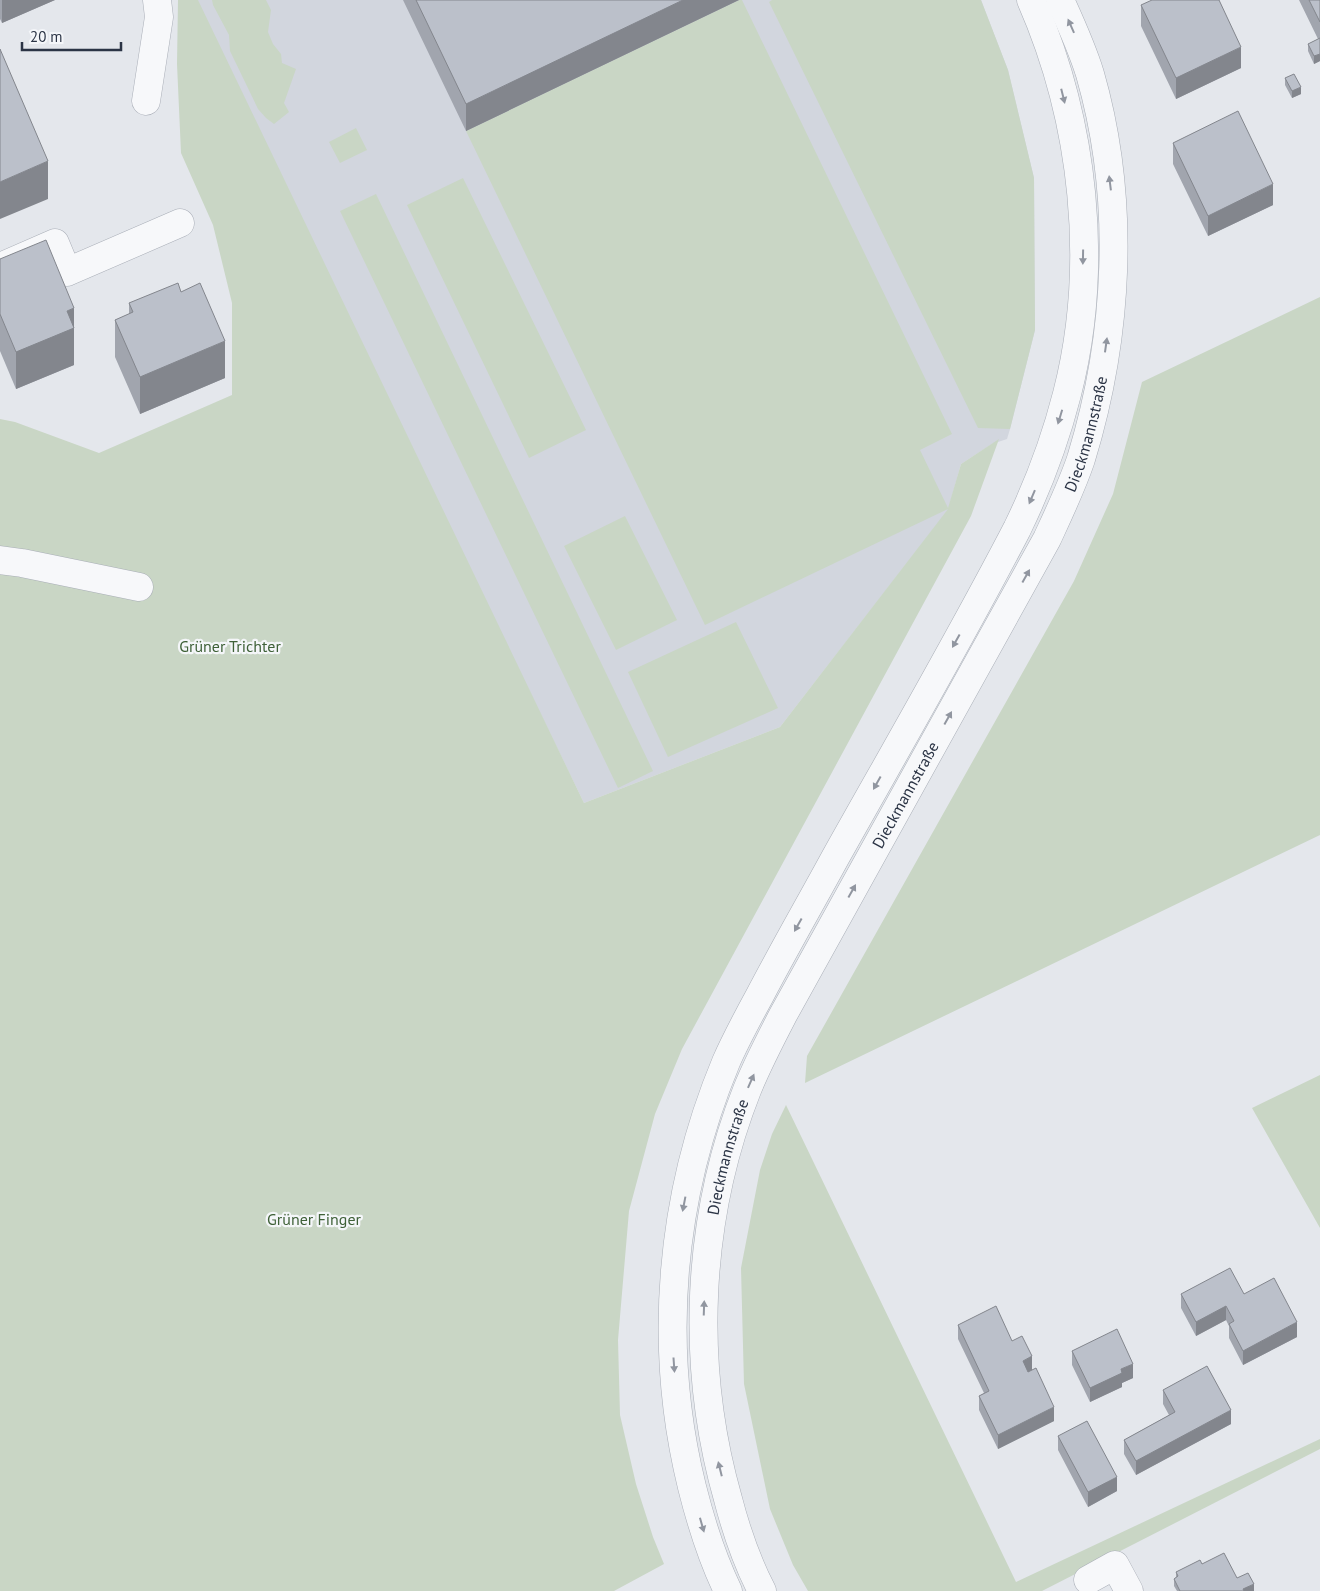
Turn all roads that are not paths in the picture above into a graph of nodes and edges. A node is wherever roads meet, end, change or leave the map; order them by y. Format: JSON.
{"nodes":[{"id":1,"x":157,"y":0,"type":"edge"},
{"id":2,"x":1031,"y":0,"type":"edge"},
{"id":3,"x":1060,"y":0,"type":"edge"},
{"id":4,"x":146,"y":101,"type":"dead end"},
{"id":5,"x":180,"y":223,"type":"dead end"},
{"id":6,"x":0,"y":267,"type":"edge"},
{"id":7,"x":0,"y":560,"type":"edge"},
{"id":8,"x":139,"y":587,"type":"dead end"},
{"id":9,"x":1088,"y":1580,"type":"dead end"},
{"id":10,"x":752,"y":1588,"type":"edge"},
{"id":11,"x":728,"y":1591,"type":"edge"},
{"id":12,"x":1129,"y":1591,"type":"edge"}],
"edges":[{"from":1,"to":4,"type":"street"},
{"from":2,"to":11,"type":"street","name":"Dieckmannstraße","one_way":true},
{"from":10,"to":3,"type":"street","name":"Dieckmannstraße","one_way":true},
{"from":5,"to":6,"type":"street"},
{"from":7,"to":8,"type":"street"},
{"from":9,"to":12,"type":"street"}]}
